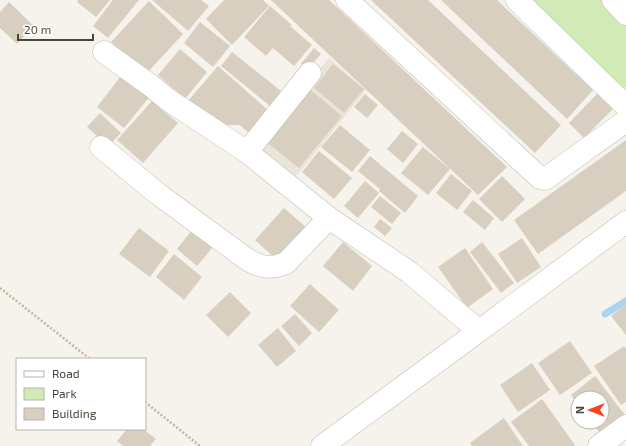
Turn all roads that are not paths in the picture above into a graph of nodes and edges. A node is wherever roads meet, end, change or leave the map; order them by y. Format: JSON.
{"nodes":[{"id":1,"x":347,"y":0,"type":"edge"},
{"id":2,"x":517,"y":0,"type":"edge"},
{"id":3,"x":613,"y":0,"type":"edge"},
{"id":4,"x":626,"y":14,"type":"edge"},
{"id":5,"x":104,"y":52,"type":"dead end"},
{"id":6,"x":310,"y":73,"type":"dead end"},
{"id":7,"x":626,"y":106,"type":"edge"},
{"id":8,"x":626,"y":121,"type":"edge"},
{"id":9,"x":101,"y":147,"type":"dead end"},
{"id":10,"x":247,"y":152,"type":"junction"},
{"id":11,"x":328,"y":218,"type":"junction"},
{"id":12,"x":626,"y":222,"type":"edge"},
{"id":13,"x":479,"y":331,"type":"junction"},
{"id":14,"x":626,"y":426,"type":"edge"},
{"id":15,"x":322,"y":446,"type":"edge"},
{"id":16,"x":599,"y":446,"type":"edge"}],
"edges":[{"from":1,"to":8,"type":"street"},
{"from":2,"to":7,"type":"street"},
{"from":3,"to":4,"type":"street"},
{"from":5,"to":10,"type":"street"},
{"from":6,"to":10,"type":"street"},
{"from":9,"to":11,"type":"street"},
{"from":10,"to":11,"type":"street"},
{"from":11,"to":13,"type":"street"},
{"from":12,"to":13,"type":"street"},
{"from":13,"to":15,"type":"street"},
{"from":14,"to":16,"type":"street"}]}
